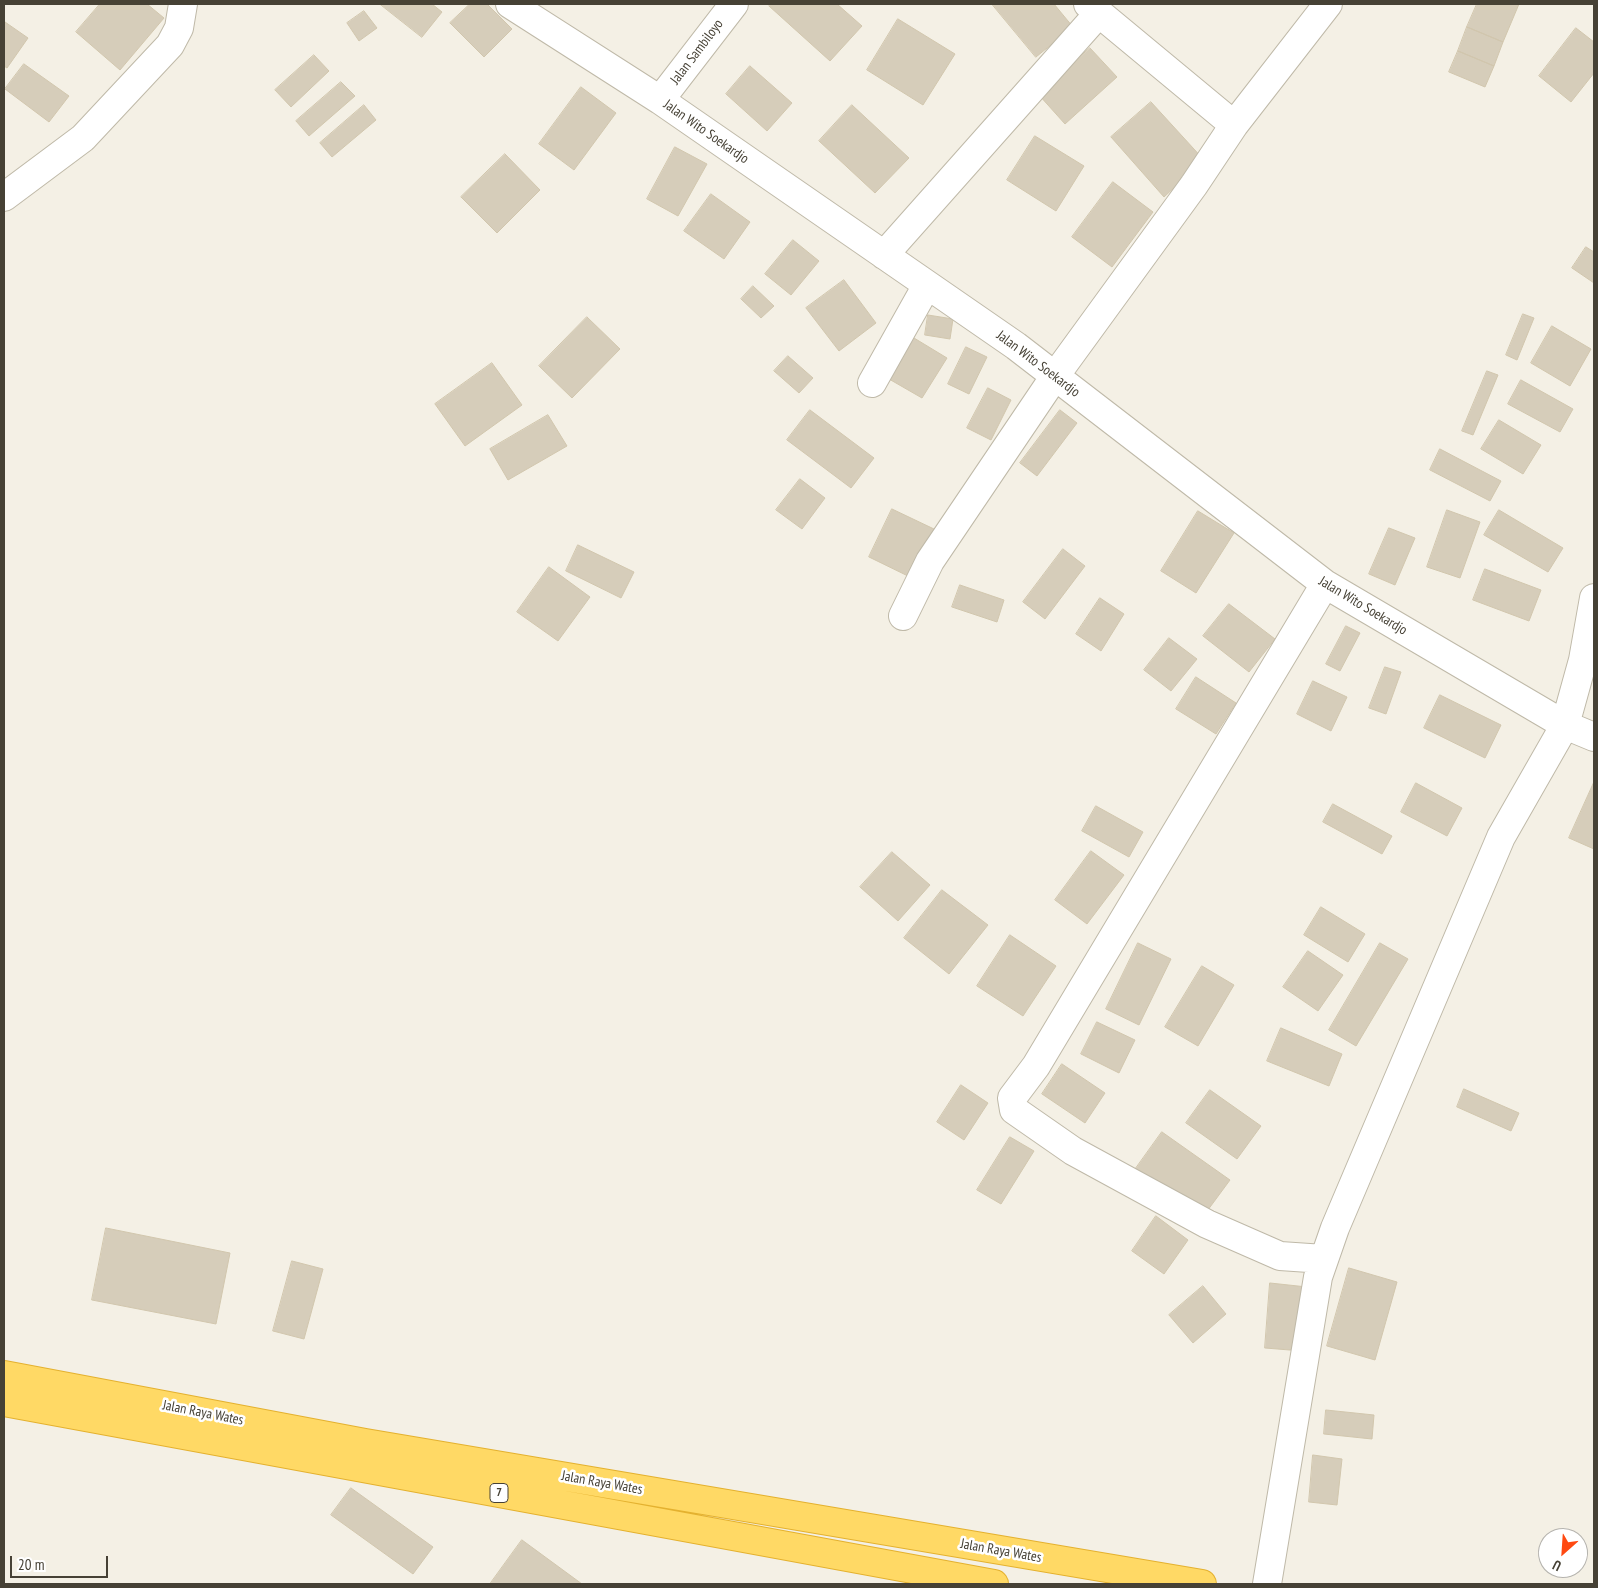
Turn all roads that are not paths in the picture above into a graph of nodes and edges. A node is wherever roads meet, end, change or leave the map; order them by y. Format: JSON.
{"nodes":[{"id":1,"x":183,"y":4,"type":"edge"},
{"id":2,"x":510,"y":4,"type":"edge"},
{"id":3,"x":734,"y":4,"type":"edge"},
{"id":4,"x":1328,"y":4,"type":"edge"},
{"id":5,"x":1094,"y":8,"type":"edge"},
{"id":6,"x":660,"y":100,"type":"junction"},
{"id":7,"x":1234,"y":125,"type":"junction"},
{"id":8,"x":4,"y":197,"type":"edge"},
{"id":9,"x":884,"y":255,"type":"junction"},
{"id":10,"x":927,"y":285,"type":"junction"},
{"id":11,"x":1055,"y":376,"type":"junction"},
{"id":12,"x":872,"y":383,"type":"dead end"},
{"id":13,"x":1325,"y":584,"type":"junction"},
{"id":14,"x":1594,"y":598,"type":"edge"},
{"id":15,"x":903,"y":616,"type":"dead end"},
{"id":16,"x":1565,"y":725,"type":"junction"},
{"id":17,"x":1594,"y":736,"type":"edge"},
{"id":18,"x":1324,"y":1259,"type":"junction"},
{"id":19,"x":4,"y":1375,"type":"edge"},
{"id":20,"x":4,"y":1402,"type":"edge"},
{"id":21,"x":994,"y":1584,"type":"edge"},
{"id":22,"x":1202,"y":1584,"type":"edge"},
{"id":23,"x":1267,"y":1584,"type":"edge"}],
"edges":[{"from":1,"to":8,"type":"street"},
{"from":2,"to":6,"type":"street","name":"Jalan Wito Soekardjo"},
{"from":3,"to":6,"type":"street","name":"Jalan Sambiloyo"},
{"from":4,"to":7,"type":"street"},
{"from":5,"to":7,"type":"street"},
{"from":5,"to":9,"type":"street"},
{"from":6,"to":9,"type":"street","name":"Jalan Wito Soekardjo"},
{"from":7,"to":11,"type":"street"},
{"from":9,"to":10,"type":"street","name":"Jalan Wito Soekardjo"},
{"from":10,"to":11,"type":"street","name":"Jalan Wito Soekardjo"},
{"from":10,"to":12,"type":"street"},
{"from":11,"to":13,"type":"street","name":"Jalan Wito Soekardjo"},
{"from":11,"to":15,"type":"street"},
{"from":13,"to":16,"type":"street","name":"Jalan Wito Soekardjo"},
{"from":13,"to":18,"type":"street"},
{"from":14,"to":16,"type":"street"},
{"from":16,"to":17,"type":"street","name":"Jalan Wito Soekardjo"},
{"from":16,"to":18,"type":"street"},
{"from":18,"to":23,"type":"street"},
{"from":19,"to":22,"type":"highway","name":"Jalan Raya Wates"},
{"from":20,"to":21,"type":"highway","name":"Jalan Raya Wates","number":"7"}]}
